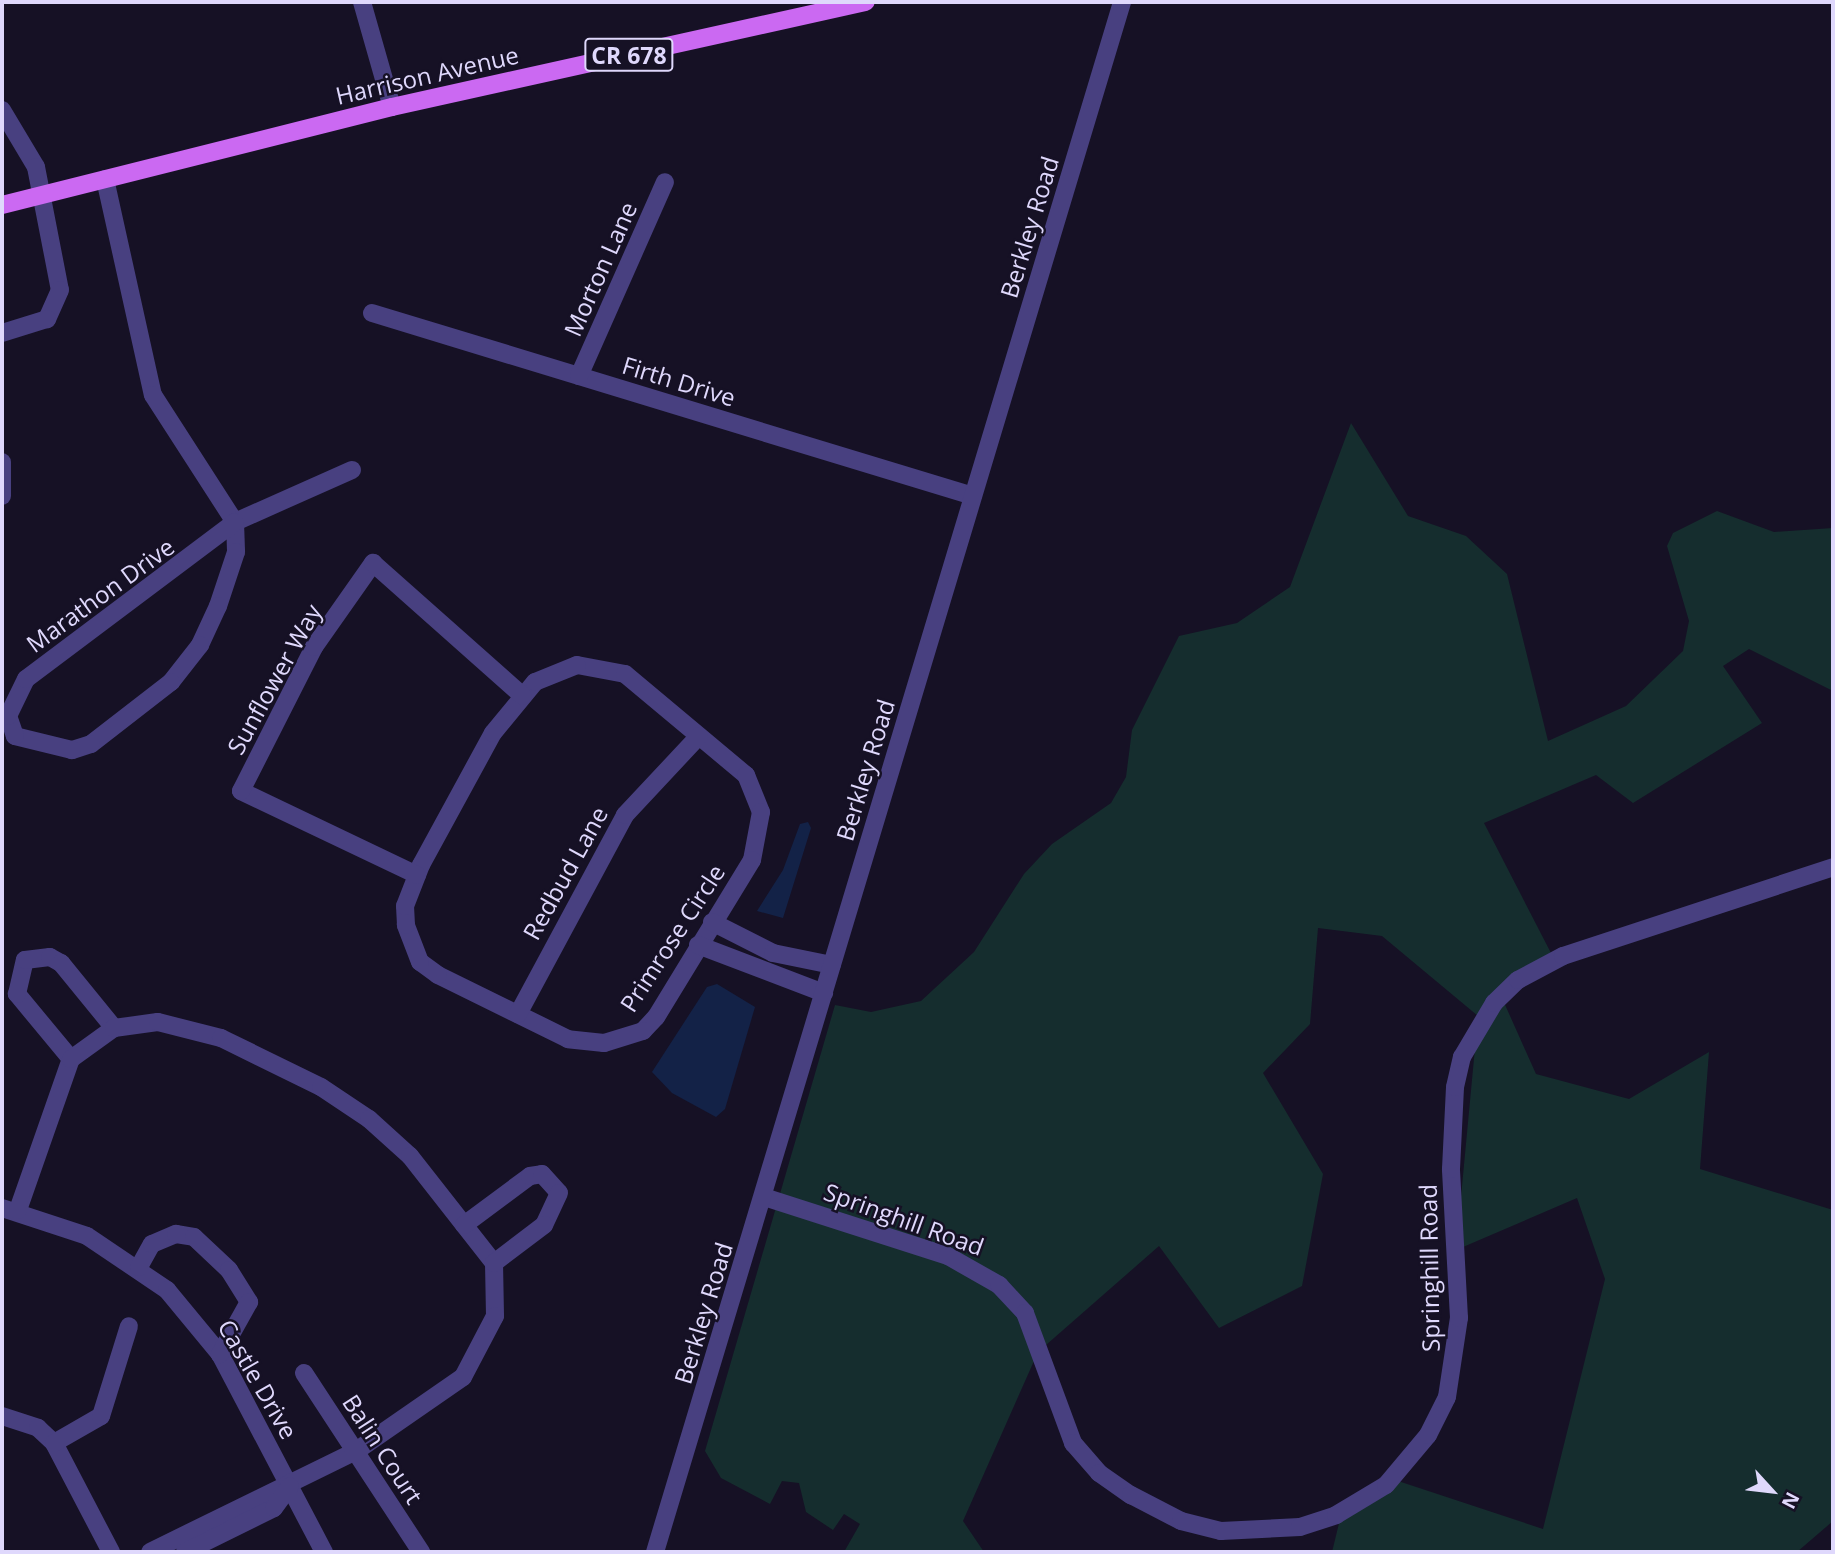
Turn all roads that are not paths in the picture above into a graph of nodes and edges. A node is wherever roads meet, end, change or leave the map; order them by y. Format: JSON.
{"nodes":[{"id":1,"x":362,"y":2,"type":"edge"},
{"id":2,"x":865,"y":2,"type":"edge"},
{"id":3,"x":1122,"y":2,"type":"edge"},
{"id":4,"x":392,"y":107,"type":"junction"},
{"id":5,"x":2,"y":110,"type":"edge"},
{"id":6,"x":106,"y":179,"type":"junction"},
{"id":7,"x":665,"y":182,"type":"dead end"},
{"id":8,"x":38,"y":199,"type":"junction"},
{"id":9,"x":2,"y":205,"type":"edge"},
{"id":10,"x":372,"y":313,"type":"dead end"},
{"id":11,"x":2,"y":333,"type":"edge"},
{"id":12,"x":579,"y":376,"type":"junction"},
{"id":13,"x":2,"y":462,"type":"edge"},
{"id":14,"x":352,"y":470,"type":"dead end"},
{"id":15,"x":2,"y":496,"type":"edge"},
{"id":16,"x":973,"y":496,"type":"junction"},
{"id":17,"x":235,"y":522,"type":"junction"},
{"id":18,"x":523,"y":696,"type":"junction"},
{"id":19,"x":699,"y":736,"type":"junction"},
{"id":20,"x":1833,"y":867,"type":"edge"},
{"id":21,"x":417,"y":875,"type":"junction"},
{"id":22,"x":712,"y":922,"type":"junction"},
{"id":23,"x":698,"y":945,"type":"junction"},
{"id":24,"x":832,"y":965,"type":"junction"},
{"id":25,"x":824,"y":993,"type":"junction"},
{"id":26,"x":518,"y":1014,"type":"junction"},
{"id":27,"x":114,"y":1028,"type":"junction"},
{"id":28,"x":71,"y":1059,"type":"junction"},
{"id":29,"x":764,"y":1197,"type":"junction"},
{"id":30,"x":10,"y":1209,"type":"edge"},
{"id":31,"x":464,"y":1225,"type":"junction"},
{"id":32,"x":494,"y":1264,"type":"junction"},
{"id":33,"x":139,"y":1267,"type":"junction"},
{"id":34,"x":129,"y":1326,"type":"dead end"},
{"id":35,"x":220,"y":1354,"type":"junction"},
{"id":36,"x":304,"y":1373,"type":"dead end"},
{"id":37,"x":2,"y":1416,"type":"edge"},
{"id":38,"x":54,"y":1443,"type":"junction"},
{"id":39,"x":356,"y":1451,"type":"junction"},
{"id":40,"x":290,"y":1486,"type":"junction"},
{"id":41,"x":111,"y":1552,"type":"edge"},
{"id":42,"x":150,"y":1552,"type":"edge"},
{"id":43,"x":185,"y":1552,"type":"edge"},
{"id":44,"x":324,"y":1552,"type":"edge"},
{"id":45,"x":421,"y":1552,"type":"edge"},
{"id":46,"x":657,"y":1552,"type":"edge"}],
"edges":[{"from":1,"to":4,"type":"street"},
{"from":2,"to":4,"type":"main road","name":"Harrison Avenue","number":"CR 678"},
{"from":3,"to":16,"type":"street","name":"Berkley Road"},
{"from":4,"to":6,"type":"main road","name":"Harrison Avenue","number":"CR 678"},
{"from":5,"to":8,"type":"street"},
{"from":6,"to":8,"type":"main road","name":"Harrison Avenue","number":"CR 678"},
{"from":6,"to":17,"type":"street"},
{"from":7,"to":12,"type":"street","name":"Morton Lane"},
{"from":8,"to":9,"type":"main road","name":"Harrison Avenue","number":"CR 678"},
{"from":8,"to":11,"type":"street"},
{"from":10,"to":12,"type":"street","name":"Firth Drive"},
{"from":12,"to":16,"type":"street","name":"Firth Drive"},
{"from":13,"to":15,"type":"street"},
{"from":14,"to":17,"type":"street","name":"Marathon Drive"},
{"from":16,"to":24,"type":"street","name":"Berkley Road"},
{"from":17,"to":17,"type":"street","name":"Marathon Drive"},
{"from":18,"to":19,"type":"street","name":"Primrose Circle"},
{"from":18,"to":21,"type":"street","name":"Primrose Circle"},
{"from":18,"to":21,"type":"street","name":"Sunflower Way"},
{"from":19,"to":22,"type":"street","name":"Primrose Circle"},
{"from":19,"to":26,"type":"street","name":"Redbud Lane"},
{"from":20,"to":29,"type":"street","name":"Springhill Road"},
{"from":21,"to":26,"type":"street","name":"Primrose Circle"},
{"from":22,"to":23,"type":"street","name":"Primrose Circle"},
{"from":22,"to":24,"type":"street"},
{"from":23,"to":25,"type":"street"},
{"from":23,"to":26,"type":"street","name":"Primrose Circle"},
{"from":24,"to":25,"type":"street","name":"Berkley Road"},
{"from":25,"to":29,"type":"street","name":"Berkley Road"},
{"from":27,"to":28,"type":"street"},
{"from":27,"to":28,"type":"street"},
{"from":27,"to":31,"type":"street"},
{"from":28,"to":30,"type":"street"},
{"from":29,"to":46,"type":"street","name":"Berkley Road"},
{"from":30,"to":33,"type":"street","name":"Castle Drive"},
{"from":31,"to":32,"type":"street"},
{"from":31,"to":32,"type":"street"},
{"from":32,"to":39,"type":"street"},
{"from":33,"to":35,"type":"street","name":"Castle Drive"},
{"from":33,"to":35,"type":"street"},
{"from":34,"to":38,"type":"street"},
{"from":35,"to":40,"type":"street","name":"Castle Drive"},
{"from":36,"to":39,"type":"street","name":"Balin Court"},
{"from":37,"to":38,"type":"street"},
{"from":38,"to":41,"type":"street"},
{"from":39,"to":40,"type":"street"},
{"from":39,"to":45,"type":"street","name":"Balin Court"},
{"from":40,"to":42,"type":"street"},
{"from":40,"to":43,"type":"street"},
{"from":40,"to":44,"type":"street","name":"Castle Drive"}]}
